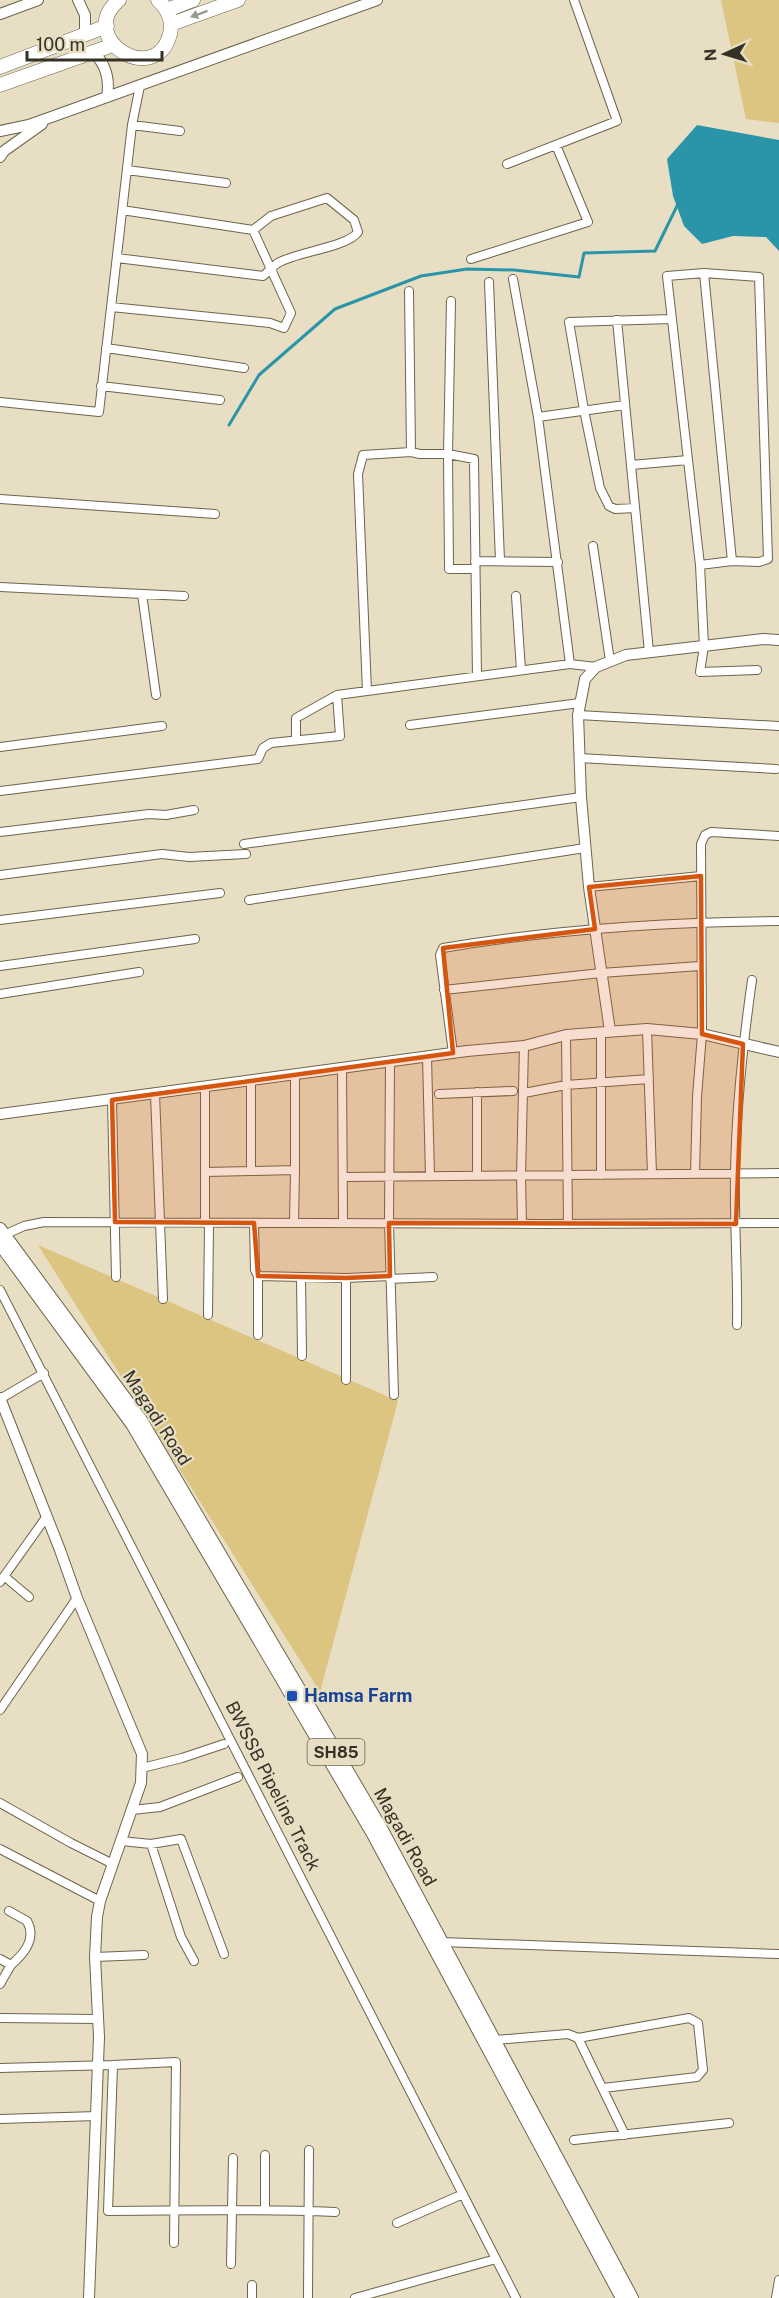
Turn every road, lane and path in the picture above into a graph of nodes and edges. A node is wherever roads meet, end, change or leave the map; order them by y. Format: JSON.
{"nodes":[{"id":1,"x":38,"y":0,"type":"edge"},
{"id":2,"x":78,"y":0,"type":"edge"},
{"id":3,"x":119,"y":0,"type":"edge"},
{"id":4,"x":193,"y":0,"type":"edge"},
{"id":5,"x":238,"y":0,"type":"edge"},
{"id":6,"x":377,"y":0,"type":"edge"},
{"id":7,"x":574,"y":0,"type":"edge"},
{"id":8,"x":18,"y":3,"type":"edge"},
{"id":9,"x":163,"y":5,"type":"edge"},
{"id":10,"x":0,"y":14,"type":"edge"},
{"id":11,"x":171,"y":24,"type":"junction"},
{"id":12,"x":106,"y":26,"type":"junction"},
{"id":13,"x":85,"y":34,"type":"junction"},
{"id":14,"x":113,"y":45,"type":"junction"},
{"id":15,"x":93,"y":52,"type":"junction"},
{"id":16,"x":0,"y":67,"type":"edge"},
{"id":17,"x":0,"y":85,"type":"edge"},
{"id":18,"x":140,"y":86,"type":"junction"},
{"id":19,"x":107,"y":97,"type":"junction"},
{"id":20,"x":56,"y":114,"type":"junction"},
{"id":21,"x":132,"y":125,"type":"junction"},
{"id":22,"x":0,"y":131,"type":"edge"},
{"id":23,"x":180,"y":131,"type":"dead end"},
{"id":24,"x":556,"y":145,"type":"junction"},
{"id":25,"x":0,"y":157,"type":"edge"},
{"id":26,"x":507,"y":164,"type":"dead end"},
{"id":27,"x":127,"y":170,"type":"junction"},
{"id":28,"x":226,"y":183,"type":"dead end"},
{"id":29,"x":122,"y":210,"type":"junction"},
{"id":30,"x":254,"y":230,"type":"junction"},
{"id":31,"x":117,"y":258,"type":"junction"},
{"id":32,"x":471,"y":259,"type":"dead end"},
{"id":33,"x":271,"y":269,"type":"junction"},
{"id":34,"x":704,"y":273,"type":"junction"},
{"id":35,"x":513,"y":279,"type":"dead end"},
{"id":36,"x":489,"y":282,"type":"dead end"},
{"id":37,"x":409,"y":291,"type":"dead end"},
{"id":38,"x":451,"y":301,"type":"dead end"},
{"id":39,"x":111,"y":307,"type":"junction"},
{"id":40,"x":672,"y":319,"type":"junction"},
{"id":41,"x":617,"y":320,"type":"junction"},
{"id":42,"x":106,"y":348,"type":"junction"},
{"id":43,"x":244,"y":368,"type":"dead end"},
{"id":44,"x":101,"y":386,"type":"junction"},
{"id":45,"x":220,"y":400,"type":"dead end"},
{"id":46,"x":0,"y":402,"type":"edge"},
{"id":47,"x":625,"y":405,"type":"junction"},
{"id":48,"x":584,"y":410,"type":"junction"},
{"id":49,"x":538,"y":417,"type":"junction"},
{"id":50,"x":411,"y":452,"type":"junction"},
{"id":51,"x":448,"y":454,"type":"junction"},
{"id":52,"x":688,"y":460,"type":"junction"},
{"id":53,"x":631,"y":465,"type":"junction"},
{"id":54,"x":0,"y":499,"type":"edge"},
{"id":55,"x":635,"y":508,"type":"junction"},
{"id":56,"x":215,"y":514,"type":"dead end"},
{"id":57,"x":593,"y":546,"type":"dead end"},
{"id":58,"x":500,"y":561,"type":"junction"},
{"id":59,"x":732,"y":561,"type":"junction"},
{"id":60,"x":558,"y":562,"type":"junction"},
{"id":61,"x":475,"y":565,"type":"junction"},
{"id":62,"x":699,"y":565,"type":"junction"},
{"id":63,"x":0,"y":587,"type":"edge"},
{"id":64,"x":142,"y":594,"type":"junction"},
{"id":65,"x":184,"y":596,"type":"dead end"},
{"id":66,"x":516,"y":596,"type":"dead end"},
{"id":67,"x":779,"y":640,"type":"edge"},
{"id":68,"x":704,"y":646,"type":"junction"},
{"id":69,"x":648,"y":652,"type":"junction"},
{"id":70,"x":610,"y":662,"type":"junction"},
{"id":71,"x":570,"y":664,"type":"junction"},
{"id":72,"x":596,"y":667,"type":"junction"},
{"id":73,"x":521,"y":670,"type":"junction"},
{"id":74,"x":757,"y":670,"type":"dead end"},
{"id":75,"x":477,"y":676,"type":"junction"},
{"id":76,"x":367,"y":691,"type":"junction"},
{"id":77,"x":156,"y":695,"type":"dead end"},
{"id":78,"x":337,"y":695,"type":"junction"},
{"id":79,"x":580,"y":703,"type":"junction"},
{"id":80,"x":578,"y":715,"type":"junction"},
{"id":81,"x":411,"y":725,"type":"dead end"},
{"id":82,"x":162,"y":726,"type":"dead end"},
{"id":83,"x":779,"y":726,"type":"edge"},
{"id":84,"x":296,"y":740,"type":"junction"},
{"id":85,"x":0,"y":747,"type":"edge"},
{"id":86,"x":579,"y":758,"type":"junction"},
{"id":87,"x":776,"y":769,"type":"dead end"},
{"id":88,"x":0,"y":791,"type":"edge"},
{"id":89,"x":581,"y":797,"type":"junction"},
{"id":90,"x":194,"y":810,"type":"dead end"},
{"id":91,"x":0,"y":832,"type":"edge"},
{"id":92,"x":779,"y":836,"type":"edge"},
{"id":93,"x":244,"y":844,"type":"dead end"},
{"id":94,"x":585,"y":848,"type":"junction"},
{"id":95,"x":246,"y":854,"type":"dead end"},
{"id":96,"x":0,"y":875,"type":"edge"},
{"id":97,"x":701,"y":876,"type":"junction"},
{"id":98,"x":589,"y":887,"type":"junction"},
{"id":99,"x":220,"y":893,"type":"dead end"},
{"id":100,"x":249,"y":900,"type":"dead end"},
{"id":101,"x":0,"y":920,"type":"edge"},
{"id":102,"x":779,"y":921,"type":"edge"},
{"id":103,"x":701,"y":922,"type":"junction"},
{"id":104,"x":595,"y":929,"type":"junction"},
{"id":105,"x":195,"y":939,"type":"dead end"},
{"id":106,"x":0,"y":966,"type":"edge"},
{"id":107,"x":700,"y":966,"type":"junction"},
{"id":108,"x":139,"y":972,"type":"dead end"},
{"id":109,"x":601,"y":973,"type":"junction"},
{"id":110,"x":752,"y":980,"type":"dead end"},
{"id":111,"x":444,"y":990,"type":"junction"},
{"id":112,"x":0,"y":994,"type":"edge"},
{"id":113,"x":647,"y":1029,"type":"junction"},
{"id":114,"x":606,"y":1031,"type":"junction"},
{"id":115,"x":702,"y":1034,"type":"junction"},
{"id":116,"x":566,"y":1035,"type":"junction"},
{"id":117,"x":742,"y":1044,"type":"junction"},
{"id":118,"x":524,"y":1046,"type":"junction"},
{"id":119,"x":779,"y":1052,"type":"edge"},
{"id":120,"x":453,"y":1053,"type":"junction"},
{"id":121,"x":427,"y":1057,"type":"junction"},
{"id":122,"x":390,"y":1062,"type":"junction"},
{"id":123,"x":342,"y":1068,"type":"junction"},
{"id":124,"x":295,"y":1075,"type":"junction"},
{"id":125,"x":649,"y":1079,"type":"junction"},
{"id":126,"x":250,"y":1081,"type":"junction"},
{"id":127,"x":600,"y":1084,"type":"junction"},
{"id":128,"x":566,"y":1085,"type":"junction"},
{"id":129,"x":205,"y":1087,"type":"junction"},
{"id":130,"x":513,"y":1090,"type":"dead end"},
{"id":131,"x":477,"y":1092,"type":"junction"},
{"id":132,"x":524,"y":1093,"type":"junction"},
{"id":133,"x":155,"y":1094,"type":"junction"},
{"id":134,"x":439,"y":1094,"type":"dead end"},
{"id":135,"x":112,"y":1100,"type":"junction"},
{"id":136,"x":0,"y":1114,"type":"edge"},
{"id":137,"x":295,"y":1170,"type":"junction"},
{"id":138,"x":252,"y":1171,"type":"junction"},
{"id":139,"x":205,"y":1172,"type":"junction"},
{"id":140,"x":779,"y":1173,"type":"edge"},
{"id":141,"x":567,"y":1174,"type":"junction"},
{"id":142,"x":652,"y":1174,"type":"junction"},
{"id":143,"x":695,"y":1174,"type":"junction"},
{"id":144,"x":735,"y":1174,"type":"junction"},
{"id":145,"x":477,"y":1175,"type":"junction"},
{"id":146,"x":601,"y":1175,"type":"junction"},
{"id":147,"x":389,"y":1176,"type":"junction"},
{"id":148,"x":430,"y":1176,"type":"junction"},
{"id":149,"x":521,"y":1176,"type":"junction"},
{"id":150,"x":343,"y":1177,"type":"junction"},
{"id":151,"x":115,"y":1222,"type":"junction"},
{"id":152,"x":162,"y":1222,"type":"junction"},
{"id":153,"x":207,"y":1223,"type":"junction"},
{"id":154,"x":254,"y":1223,"type":"junction"},
{"id":155,"x":294,"y":1223,"type":"junction"},
{"id":156,"x":343,"y":1223,"type":"junction"},
{"id":157,"x":389,"y":1223,"type":"junction"},
{"id":158,"x":779,"y":1223,"type":"edge"},
{"id":159,"x":522,"y":1224,"type":"junction"},
{"id":160,"x":568,"y":1224,"type":"junction"},
{"id":161,"x":736,"y":1224,"type":"junction"},
{"id":162,"x":1,"y":1236,"type":"edge"},
{"id":163,"x":258,"y":1276,"type":"junction"},
{"id":164,"x":116,"y":1277,"type":"dead end"},
{"id":165,"x":301,"y":1277,"type":"junction"},
{"id":166,"x":390,"y":1277,"type":"junction"},
{"id":167,"x":433,"y":1277,"type":"dead end"},
{"id":168,"x":346,"y":1278,"type":"junction"},
{"id":169,"x":0,"y":1290,"type":"edge"},
{"id":170,"x":163,"y":1299,"type":"dead end"},
{"id":171,"x":208,"y":1316,"type":"dead end"},
{"id":172,"x":737,"y":1324,"type":"dead end"},
{"id":173,"x":258,"y":1335,"type":"dead end"},
{"id":174,"x":302,"y":1356,"type":"dead end"},
{"id":175,"x":44,"y":1373,"type":"junction"},
{"id":176,"x":346,"y":1380,"type":"dead end"},
{"id":177,"x":394,"y":1395,"type":"dead end"},
{"id":178,"x":0,"y":1398,"type":"edge"},
{"id":179,"x":47,"y":1516,"type":"junction"},
{"id":180,"x":2,"y":1579,"type":"edge"},
{"id":181,"x":29,"y":1597,"type":"dead end"},
{"id":182,"x":76,"y":1598,"type":"junction"},
{"id":183,"x":0,"y":1710,"type":"edge"},
{"id":184,"x":224,"y":1744,"type":"dead end"},
{"id":185,"x":142,"y":1768,"type":"junction"},
{"id":186,"x":238,"y":1777,"type":"dead end"},
{"id":187,"x":0,"y":1803,"type":"edge"},
{"id":188,"x":132,"y":1810,"type":"junction"},
{"id":189,"x":121,"y":1840,"type":"junction"},
{"id":190,"x":151,"y":1844,"type":"junction"},
{"id":191,"x":0,"y":1849,"type":"edge"},
{"id":192,"x":113,"y":1864,"type":"junction"},
{"id":193,"x":100,"y":1901,"type":"junction"},
{"id":194,"x":9,"y":1911,"type":"dead end"},
{"id":195,"x":442,"y":1942,"type":"junction"},
{"id":196,"x":224,"y":1954,"type":"dead end"},
{"id":197,"x":779,"y":1954,"type":"edge"},
{"id":198,"x":144,"y":1955,"type":"dead end"},
{"id":199,"x":95,"y":1957,"type":"junction"},
{"id":200,"x":0,"y":1959,"type":"edge"},
{"id":201,"x":195,"y":1961,"type":"dead end"},
{"id":202,"x":11,"y":1965,"type":"junction"},
{"id":203,"x":0,"y":1984,"type":"edge"},
{"id":204,"x":0,"y":2019,"type":"edge"},
{"id":205,"x":97,"y":2019,"type":"junction"},
{"id":206,"x":579,"y":2038,"type":"junction"},
{"id":207,"x":495,"y":2040,"type":"junction"},
{"id":208,"x":113,"y":2065,"type":"junction"},
{"id":209,"x":99,"y":2067,"type":"junction"},
{"id":210,"x":0,"y":2068,"type":"edge"},
{"id":211,"x":603,"y":2088,"type":"junction"},
{"id":212,"x":97,"y":2116,"type":"junction"},
{"id":213,"x":0,"y":2119,"type":"edge"},
{"id":214,"x":729,"y":2122,"type":"dead end"},
{"id":215,"x":625,"y":2135,"type":"junction"},
{"id":216,"x":574,"y":2140,"type":"dead end"},
{"id":217,"x":309,"y":2150,"type":"dead end"},
{"id":218,"x":265,"y":2155,"type":"dead end"},
{"id":219,"x":233,"y":2158,"type":"dead end"},
{"id":220,"x":464,"y":2194,"type":"junction"},
{"id":221,"x":174,"y":2210,"type":"junction"},
{"id":222,"x":233,"y":2210,"type":"junction"},
{"id":223,"x":265,"y":2210,"type":"junction"},
{"id":224,"x":309,"y":2211,"type":"junction"},
{"id":225,"x":334,"y":2211,"type":"dead end"},
{"id":226,"x":397,"y":2223,"type":"dead end"},
{"id":227,"x":174,"y":2243,"type":"dead end"},
{"id":228,"x":496,"y":2259,"type":"junction"},
{"id":229,"x":231,"y":2264,"type":"dead end"},
{"id":230,"x":779,"y":2280,"type":"edge"},
{"id":231,"x":252,"y":2285,"type":"dead end"},
{"id":232,"x":89,"y":2298,"type":"edge"},
{"id":233,"x":252,"y":2298,"type":"edge"},
{"id":234,"x":308,"y":2298,"type":"edge"},
{"id":235,"x":355,"y":2298,"type":"edge"},
{"id":236,"x":516,"y":2298,"type":"edge"},
{"id":237,"x":622,"y":2298,"type":"edge"},
{"id":238,"x":632,"y":2298,"type":"edge"},
{"id":239,"x":776,"y":2298,"type":"edge"}],
"edges":[{"from":1,"to":8,"type":"street"},
{"from":2,"to":13,"type":"street"},
{"from":3,"to":12,"type":"highway"},
{"from":4,"to":9,"type":"highway"},
{"from":5,"to":11,"type":"highway","one_way":true},
{"from":6,"to":18,"type":"street"},
{"from":7,"to":24,"type":"street"},
{"from":8,"to":10,"type":"street"},
{"from":9,"to":11,"type":"highway"},
{"from":11,"to":14,"type":"highway"},
{"from":12,"to":13,"type":"highway"},
{"from":12,"to":14,"type":"highway"},
{"from":13,"to":16,"type":"highway"},
{"from":14,"to":15,"type":"highway"},
{"from":15,"to":17,"type":"highway"},
{"from":15,"to":19,"type":"street"},
{"from":18,"to":19,"type":"street"},
{"from":18,"to":21,"type":"street"},
{"from":19,"to":20,"type":"street"},
{"from":20,"to":22,"type":"street"},
{"from":20,"to":25,"type":"street"},
{"from":21,"to":23,"type":"street"},
{"from":21,"to":27,"type":"street"},
{"from":24,"to":26,"type":"street"},
{"from":24,"to":32,"type":"street"},
{"from":27,"to":28,"type":"street"},
{"from":27,"to":29,"type":"street"},
{"from":29,"to":30,"type":"street"},
{"from":29,"to":31,"type":"street"},
{"from":30,"to":33,"type":"street"},
{"from":30,"to":33,"type":"street"},
{"from":31,"to":33,"type":"street"},
{"from":31,"to":39,"type":"street"},
{"from":33,"to":39,"type":"street"},
{"from":34,"to":40,"type":"street"},
{"from":34,"to":59,"type":"street"},
{"from":34,"to":59,"type":"street"},
{"from":35,"to":49,"type":"street"},
{"from":36,"to":58,"type":"street"},
{"from":37,"to":50,"type":"street"},
{"from":38,"to":51,"type":"street"},
{"from":39,"to":42,"type":"street"},
{"from":40,"to":41,"type":"street"},
{"from":40,"to":52,"type":"street"},
{"from":41,"to":47,"type":"street"},
{"from":41,"to":48,"type":"street"},
{"from":42,"to":43,"type":"street"},
{"from":42,"to":44,"type":"street"},
{"from":44,"to":45,"type":"street"},
{"from":44,"to":46,"type":"street"},
{"from":47,"to":48,"type":"street"},
{"from":47,"to":53,"type":"street"},
{"from":48,"to":49,"type":"street"},
{"from":48,"to":55,"type":"street"},
{"from":49,"to":60,"type":"street"},
{"from":50,"to":51,"type":"street"},
{"from":50,"to":76,"type":"street"},
{"from":51,"to":61,"type":"street"},
{"from":51,"to":61,"type":"street"},
{"from":52,"to":53,"type":"street"},
{"from":52,"to":62,"type":"street"},
{"from":53,"to":55,"type":"street"},
{"from":54,"to":56,"type":"street"},
{"from":55,"to":69,"type":"street"},
{"from":57,"to":70,"type":"street"},
{"from":58,"to":60,"type":"street"},
{"from":58,"to":61,"type":"street"},
{"from":59,"to":62,"type":"street"},
{"from":60,"to":71,"type":"street"},
{"from":61,"to":75,"type":"street"},
{"from":62,"to":68,"type":"street"},
{"from":63,"to":64,"type":"street"},
{"from":64,"to":65,"type":"street"},
{"from":64,"to":77,"type":"street"},
{"from":66,"to":73,"type":"street"},
{"from":67,"to":68,"type":"street"},
{"from":68,"to":69,"type":"street"},
{"from":68,"to":74,"type":"street"},
{"from":69,"to":70,"type":"street"},
{"from":70,"to":72,"type":"street"},
{"from":71,"to":72,"type":"street"},
{"from":71,"to":73,"type":"street"},
{"from":72,"to":79,"type":"street"},
{"from":73,"to":75,"type":"street"},
{"from":75,"to":76,"type":"street"},
{"from":76,"to":78,"type":"street"},
{"from":78,"to":84,"type":"street"},
{"from":78,"to":84,"type":"street"},
{"from":79,"to":80,"type":"street"},
{"from":79,"to":81,"type":"street"},
{"from":80,"to":83,"type":"street"},
{"from":80,"to":86,"type":"street"},
{"from":82,"to":85,"type":"street"},
{"from":84,"to":88,"type":"street"},
{"from":86,"to":87,"type":"street"},
{"from":86,"to":89,"type":"street"},
{"from":89,"to":93,"type":"street"},
{"from":89,"to":94,"type":"street"},
{"from":90,"to":91,"type":"street"},
{"from":92,"to":97,"type":"street"},
{"from":94,"to":98,"type":"street"},
{"from":94,"to":100,"type":"street"},
{"from":95,"to":96,"type":"street"},
{"from":97,"to":98,"type":"street"},
{"from":97,"to":103,"type":"street"},
{"from":98,"to":104,"type":"street"},
{"from":99,"to":101,"type":"street"},
{"from":102,"to":103,"type":"street"},
{"from":103,"to":104,"type":"street"},
{"from":103,"to":107,"type":"street"},
{"from":104,"to":109,"type":"street"},
{"from":104,"to":111,"type":"street"},
{"from":105,"to":106,"type":"street"},
{"from":107,"to":109,"type":"street"},
{"from":107,"to":115,"type":"street"},
{"from":108,"to":112,"type":"street"},
{"from":109,"to":111,"type":"street"},
{"from":109,"to":114,"type":"street"},
{"from":110,"to":117,"type":"street"},
{"from":111,"to":120,"type":"street"},
{"from":113,"to":114,"type":"street"},
{"from":113,"to":115,"type":"street"},
{"from":113,"to":125,"type":"street"},
{"from":114,"to":116,"type":"street"},
{"from":114,"to":127,"type":"street"},
{"from":115,"to":117,"type":"street"},
{"from":115,"to":143,"type":"street"},
{"from":116,"to":118,"type":"street"},
{"from":116,"to":128,"type":"street"},
{"from":117,"to":119,"type":"street"},
{"from":117,"to":144,"type":"street"},
{"from":118,"to":120,"type":"street"},
{"from":118,"to":132,"type":"street"},
{"from":120,"to":121,"type":"street"},
{"from":121,"to":122,"type":"street"},
{"from":121,"to":148,"type":"street"},
{"from":122,"to":123,"type":"street"},
{"from":122,"to":147,"type":"street"},
{"from":123,"to":124,"type":"street"},
{"from":123,"to":150,"type":"street"},
{"from":124,"to":126,"type":"street"},
{"from":124,"to":137,"type":"street"},
{"from":125,"to":127,"type":"street"},
{"from":125,"to":142,"type":"street"},
{"from":126,"to":129,"type":"street"},
{"from":126,"to":138,"type":"street"},
{"from":127,"to":128,"type":"street"},
{"from":127,"to":146,"type":"street"},
{"from":128,"to":132,"type":"street"},
{"from":128,"to":141,"type":"street"},
{"from":129,"to":133,"type":"street"},
{"from":129,"to":139,"type":"street"},
{"from":130,"to":131,"type":"street"},
{"from":131,"to":134,"type":"street"},
{"from":131,"to":145,"type":"street"},
{"from":132,"to":149,"type":"street"},
{"from":133,"to":135,"type":"street"},
{"from":133,"to":152,"type":"street"},
{"from":135,"to":136,"type":"street"},
{"from":135,"to":151,"type":"street"},
{"from":137,"to":138,"type":"street"},
{"from":137,"to":155,"type":"street"},
{"from":138,"to":139,"type":"street"},
{"from":139,"to":153,"type":"street"},
{"from":140,"to":144,"type":"street"},
{"from":141,"to":146,"type":"street"},
{"from":141,"to":149,"type":"street"},
{"from":141,"to":160,"type":"street"},
{"from":142,"to":143,"type":"street"},
{"from":142,"to":146,"type":"street"},
{"from":143,"to":144,"type":"street"},
{"from":144,"to":161,"type":"street"},
{"from":145,"to":148,"type":"street"},
{"from":145,"to":149,"type":"street"},
{"from":147,"to":148,"type":"street"},
{"from":147,"to":150,"type":"street"},
{"from":147,"to":157,"type":"street"},
{"from":149,"to":159,"type":"street"},
{"from":150,"to":156,"type":"street"},
{"from":151,"to":152,"type":"street"},
{"from":151,"to":162,"type":"street"},
{"from":151,"to":164,"type":"street"},
{"from":152,"to":153,"type":"street"},
{"from":152,"to":170,"type":"street"},
{"from":153,"to":154,"type":"street"},
{"from":153,"to":171,"type":"street"},
{"from":154,"to":155,"type":"street"},
{"from":154,"to":163,"type":"street"},
{"from":155,"to":156,"type":"street"},
{"from":156,"to":157,"type":"street"},
{"from":157,"to":159,"type":"street"},
{"from":157,"to":166,"type":"street"},
{"from":158,"to":161,"type":"street"},
{"from":159,"to":160,"type":"street"},
{"from":160,"to":161,"type":"street"},
{"from":161,"to":172,"type":"street"},
{"from":162,"to":195,"type":"main road","name":"Magadi Road","number":"SH85"},
{"from":162,"to":237,"type":"main road","name":"Magadi Road","number":"SH85"},
{"from":163,"to":165,"type":"street"},
{"from":163,"to":173,"type":"street"},
{"from":165,"to":168,"type":"street"},
{"from":165,"to":174,"type":"street"},
{"from":166,"to":167,"type":"street"},
{"from":166,"to":168,"type":"street"},
{"from":166,"to":177,"type":"street"},
{"from":168,"to":176,"type":"street"},
{"from":169,"to":175,"type":"street","name":"BWSSB Pipeline Track"},
{"from":175,"to":178,"type":"street"},
{"from":175,"to":220,"type":"street","name":"BWSSB Pipeline Track"},
{"from":178,"to":179,"type":"street"},
{"from":179,"to":180,"type":"street"},
{"from":179,"to":182,"type":"street"},
{"from":180,"to":181,"type":"street"},
{"from":182,"to":183,"type":"street"},
{"from":182,"to":185,"type":"street"},
{"from":184,"to":185,"type":"street"},
{"from":185,"to":188,"type":"street"},
{"from":186,"to":188,"type":"street"},
{"from":187,"to":192,"type":"street"},
{"from":188,"to":189,"type":"street"},
{"from":189,"to":190,"type":"street"},
{"from":189,"to":192,"type":"street"},
{"from":190,"to":196,"type":"street"},
{"from":190,"to":201,"type":"street"},
{"from":191,"to":193,"type":"street"},
{"from":192,"to":193,"type":"street"},
{"from":193,"to":199,"type":"street"},
{"from":194,"to":202,"type":"street"},
{"from":195,"to":197,"type":"street"},
{"from":195,"to":207,"type":"main road","name":"Magadi Road","number":"SH85"},
{"from":198,"to":199,"type":"street"},
{"from":199,"to":205,"type":"street"},
{"from":200,"to":202,"type":"street"},
{"from":202,"to":203,"type":"street"},
{"from":204,"to":205,"type":"street"},
{"from":205,"to":209,"type":"street"},
{"from":206,"to":207,"type":"street"},
{"from":206,"to":211,"type":"street"},
{"from":206,"to":211,"type":"street"},
{"from":207,"to":238,"type":"main road","name":"Magadi Road","number":"SH85"},
{"from":208,"to":209,"type":"street"},
{"from":208,"to":221,"type":"street"},
{"from":208,"to":221,"type":"street"},
{"from":209,"to":210,"type":"street"},
{"from":209,"to":212,"type":"street"},
{"from":211,"to":215,"type":"street"},
{"from":212,"to":213,"type":"street"},
{"from":212,"to":232,"type":"street"},
{"from":214,"to":215,"type":"street"},
{"from":215,"to":216,"type":"street"},
{"from":217,"to":224,"type":"street"},
{"from":218,"to":223,"type":"street"},
{"from":219,"to":222,"type":"street"},
{"from":220,"to":226,"type":"street"},
{"from":220,"to":228,"type":"street","name":"BWSSB Pipeline Track"},
{"from":221,"to":222,"type":"street"},
{"from":221,"to":227,"type":"street"},
{"from":222,"to":223,"type":"street"},
{"from":222,"to":229,"type":"street"},
{"from":223,"to":224,"type":"street"},
{"from":224,"to":225,"type":"street"},
{"from":224,"to":234,"type":"street"},
{"from":228,"to":235,"type":"street"},
{"from":228,"to":236,"type":"street","name":"BWSSB Pipeline Track"},
{"from":230,"to":239,"type":"street"},
{"from":231,"to":233,"type":"street"}]}
